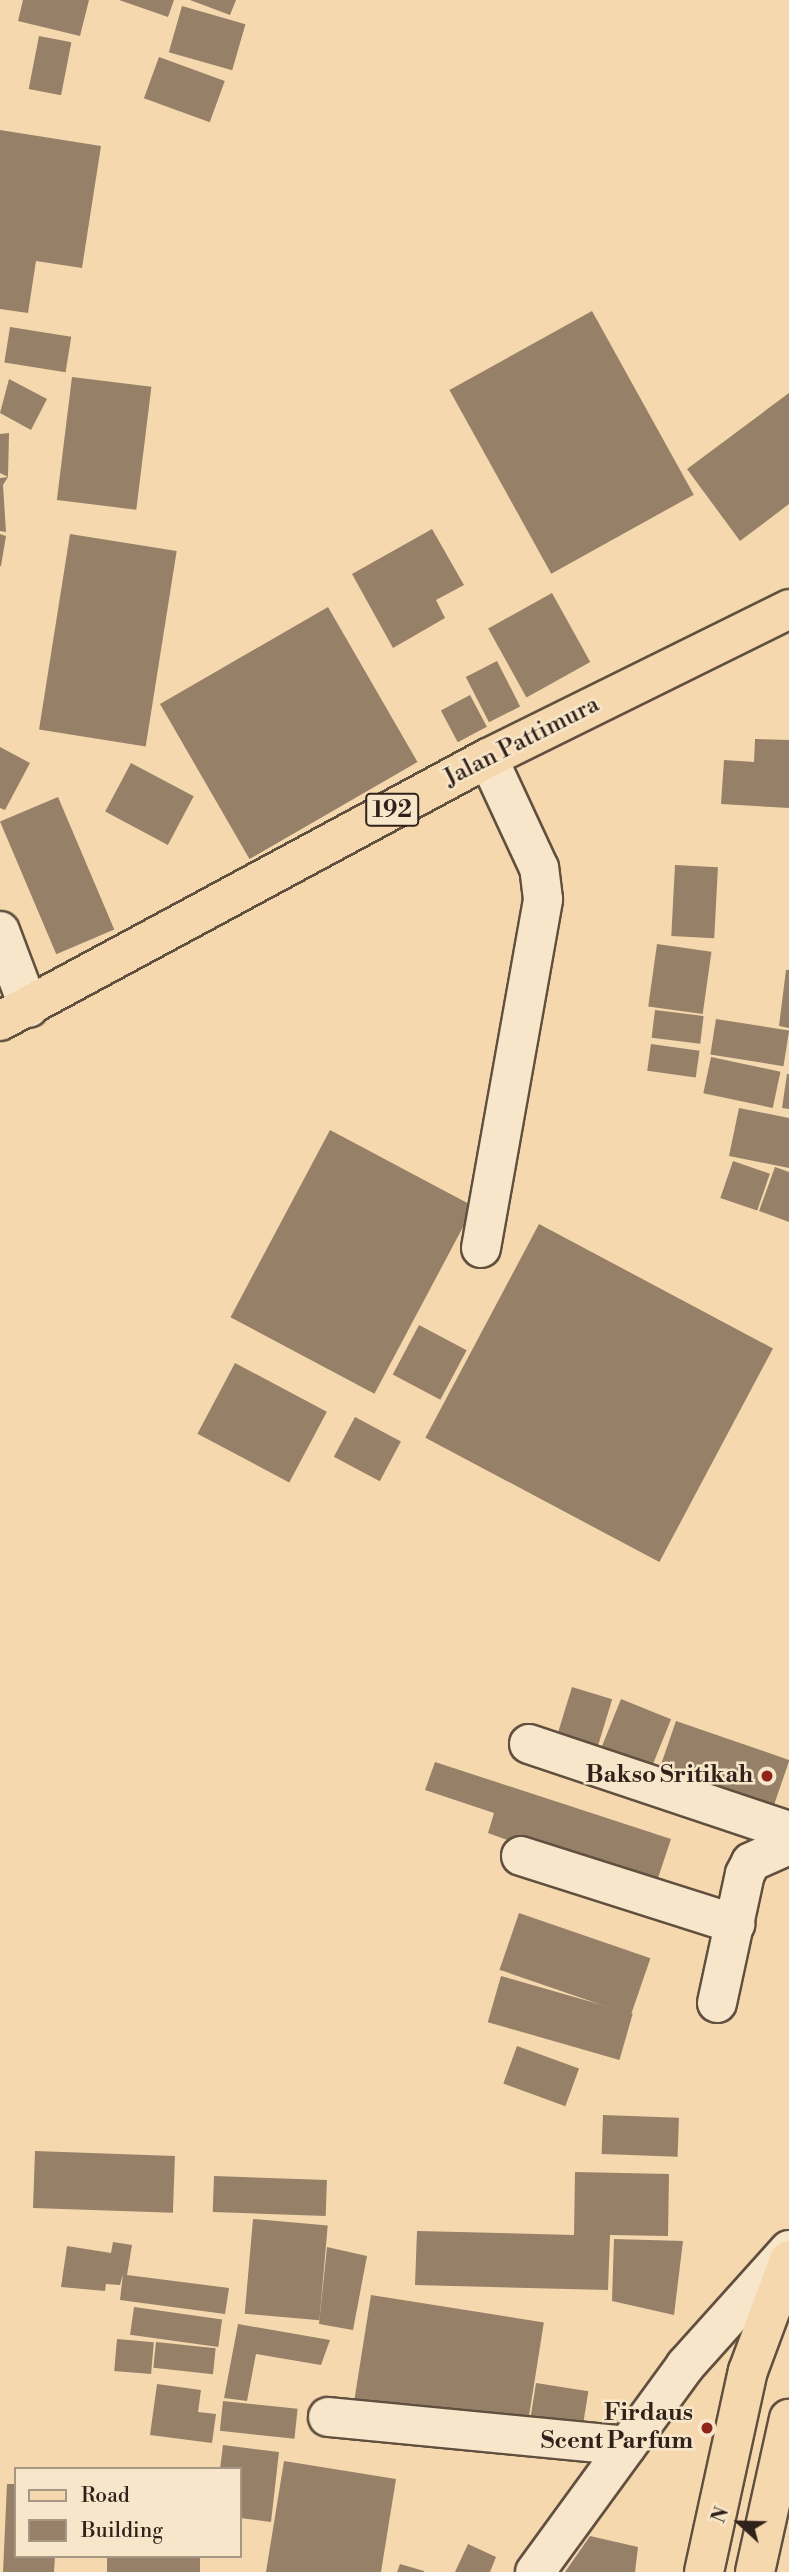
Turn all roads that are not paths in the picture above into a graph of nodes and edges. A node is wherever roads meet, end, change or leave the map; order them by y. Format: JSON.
{"nodes":[{"id":1,"x":789,"y":609,"type":"edge"},
{"id":2,"x":488,"y":758,"type":"junction"},
{"id":3,"x":0,"y":931,"type":"edge"},
{"id":4,"x":15,"y":1015,"type":"edge"},
{"id":5,"x":481,"y":1248,"type":"dead end"},
{"id":6,"x":529,"y":1744,"type":"dead end"},
{"id":7,"x":789,"y":1831,"type":"edge"},
{"id":8,"x":789,"y":1845,"type":"edge"},
{"id":9,"x":521,"y":1856,"type":"dead end"},
{"id":10,"x":735,"y":1924,"type":"junction"},
{"id":11,"x":717,"y":2003,"type":"dead end"},
{"id":12,"x":789,"y":2250,"type":"edge"},
{"id":13,"x":789,"y":2260,"type":"edge"},
{"id":14,"x":328,"y":2417,"type":"dead end"},
{"id":15,"x":789,"y":2419,"type":"edge"},
{"id":16,"x":627,"y":2446,"type":"junction"},
{"id":17,"x":535,"y":2572,"type":"edge"},
{"id":18,"x":704,"y":2572,"type":"edge"},
{"id":19,"x":755,"y":2572,"type":"edge"}],
"edges":[{"from":1,"to":2,"type":"main road","name":"Jalan Pattimura","number":"192"},
{"from":2,"to":4,"type":"main road","name":"Jalan Pattimura","number":"192"},
{"from":2,"to":5,"type":"street"},
{"from":3,"to":4,"type":"street"},
{"from":6,"to":7,"type":"street"},
{"from":8,"to":10,"type":"street"},
{"from":9,"to":10,"type":"street"},
{"from":10,"to":11,"type":"street"},
{"from":12,"to":16,"type":"street"},
{"from":13,"to":18,"type":"main road"},
{"from":14,"to":16,"type":"street"},
{"from":15,"to":19,"type":"main road"},
{"from":16,"to":17,"type":"street"}]}
